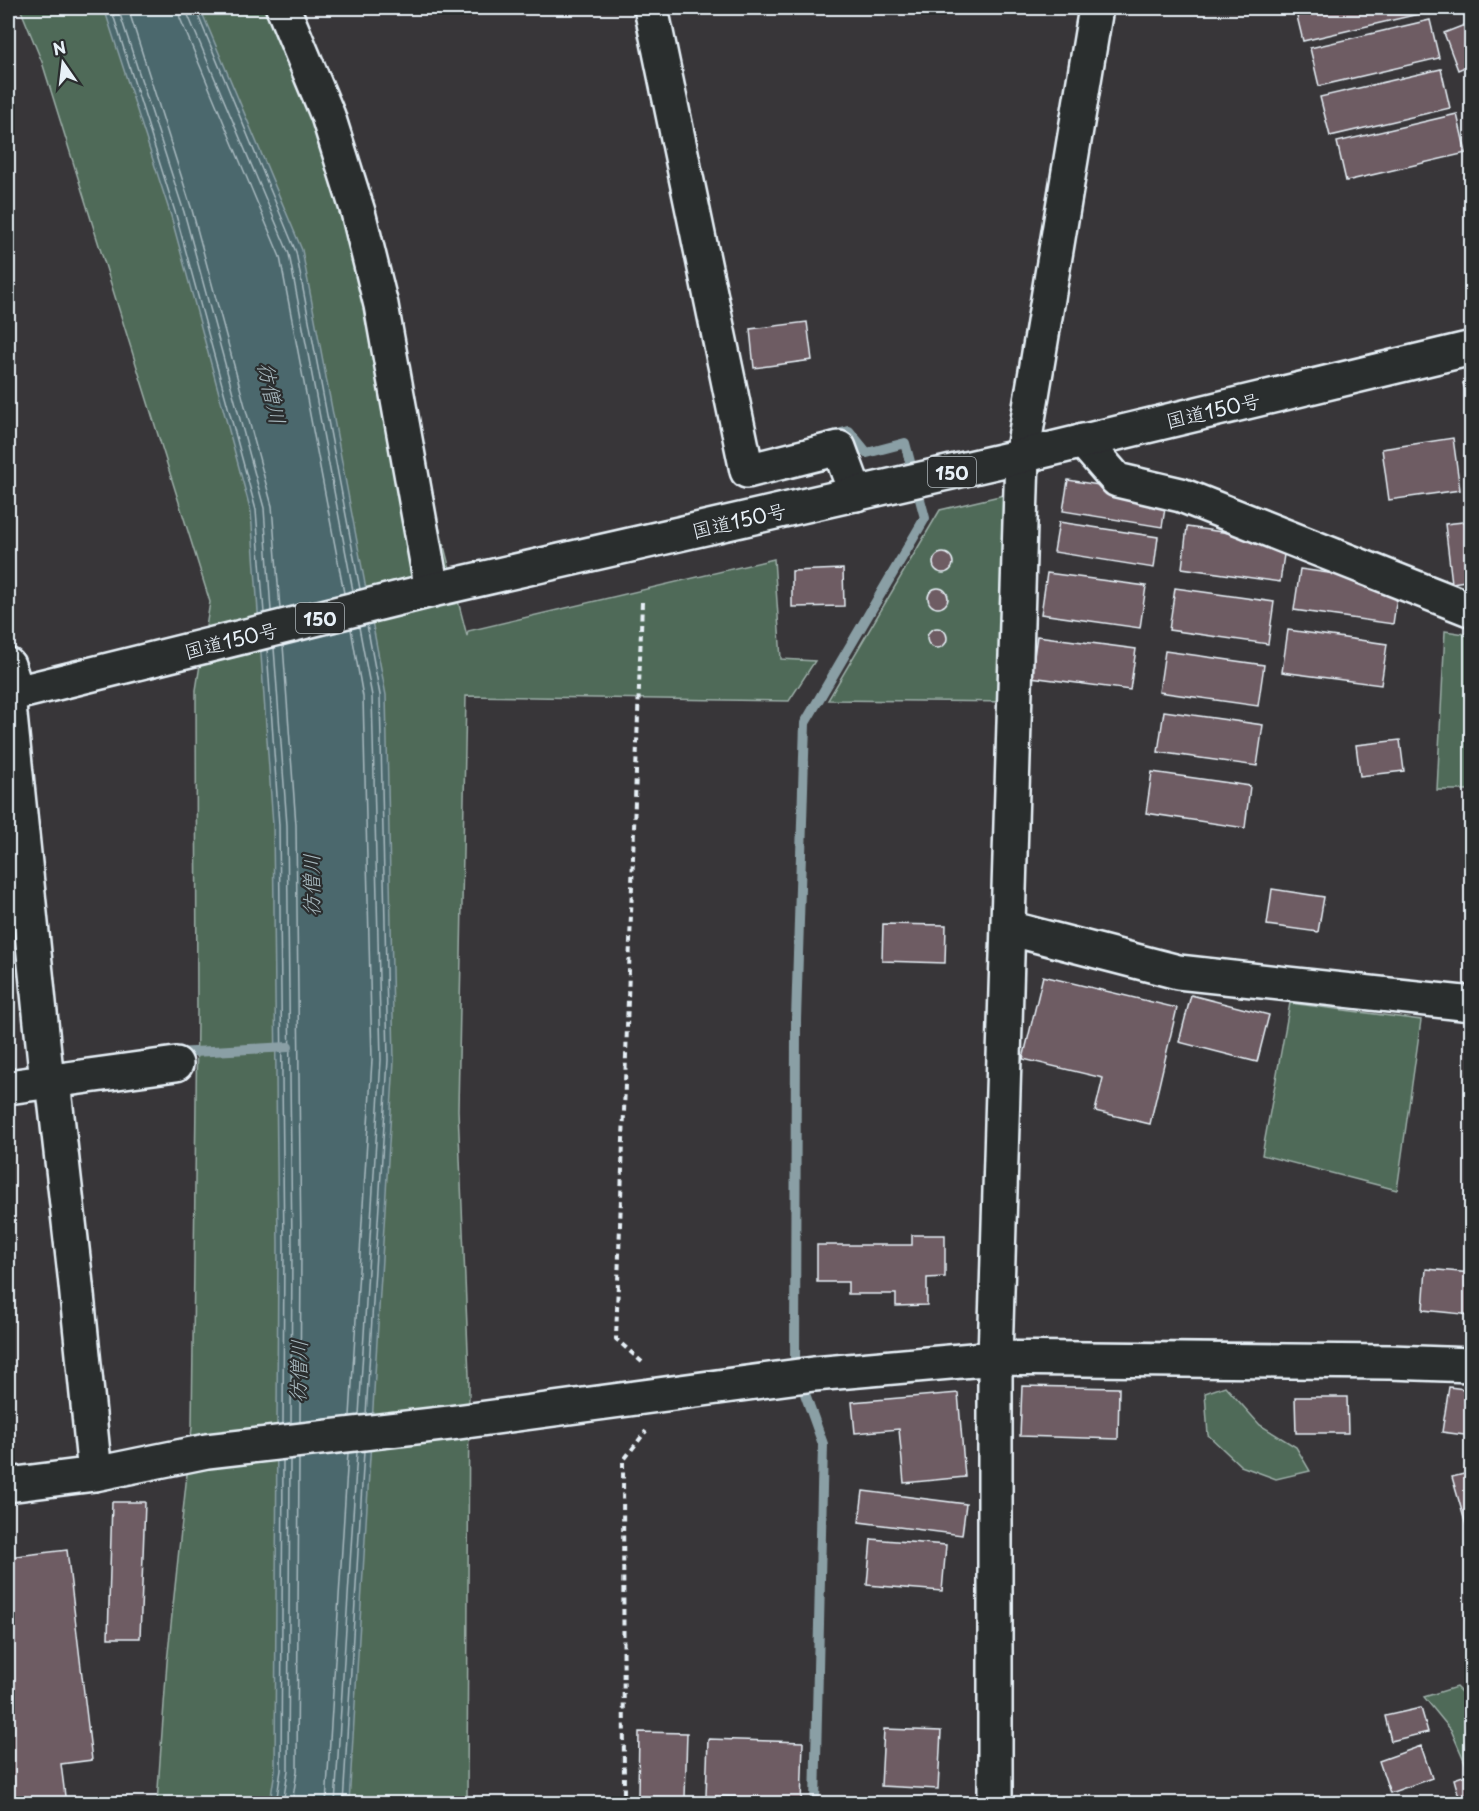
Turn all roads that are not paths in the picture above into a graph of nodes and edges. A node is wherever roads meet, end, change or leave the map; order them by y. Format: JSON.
{"nodes":[{"id":1,"x":283,"y":8,"type":"edge"},
{"id":2,"x":651,"y":8,"type":"edge"},
{"id":3,"x":1096,"y":8,"type":"edge"},
{"id":4,"x":1472,"y":348,"type":"edge"},
{"id":5,"x":1083,"y":441,"type":"junction"},
{"id":6,"x":1022,"y":456,"type":"junction"},
{"id":7,"x":856,"y":494,"type":"junction"},
{"id":8,"x":432,"y":590,"type":"junction"},
{"id":9,"x":1472,"y":610,"type":"edge"},
{"id":10,"x":10,"y":687,"type":"edge"},
{"id":11,"x":1008,"y":928,"type":"junction"},
{"id":12,"x":1472,"y":1004,"type":"edge"},
{"id":13,"x":176,"y":1064,"type":"dead end"},
{"id":14,"x":48,"y":1072,"type":"junction"},
{"id":15,"x":8,"y":1087,"type":"edge"},
{"id":16,"x":995,"y":1358,"type":"junction"},
{"id":17,"x":1472,"y":1365,"type":"edge"},
{"id":18,"x":95,"y":1474,"type":"junction"},
{"id":19,"x":8,"y":1485,"type":"edge"},
{"id":20,"x":995,"y":1803,"type":"edge"}],
"edges":[{"from":1,"to":8,"type":"main road"},
{"from":2,"to":7,"type":"main road"},
{"from":3,"to":6,"type":"main road"},
{"from":4,"to":5,"type":"main road","name":"国道150号","number":"150"},
{"from":5,"to":6,"type":"main road","name":"国道150号","number":"150"},
{"from":5,"to":9,"type":"main road"},
{"from":6,"to":7,"type":"main road","name":"国道150号","number":"150"},
{"from":6,"to":11,"type":"main road"},
{"from":7,"to":8,"type":"main road","name":"国道150号","number":"150"},
{"from":8,"to":10,"type":"main road","name":"国道150号","number":"150"},
{"from":10,"to":14,"type":"main road"},
{"from":11,"to":12,"type":"main road"},
{"from":11,"to":16,"type":"main road"},
{"from":13,"to":14,"type":"main road"},
{"from":14,"to":15,"type":"main road"},
{"from":14,"to":18,"type":"main road"},
{"from":16,"to":17,"type":"main road"},
{"from":16,"to":18,"type":"main road"},
{"from":16,"to":20,"type":"main road"},
{"from":18,"to":19,"type":"main road"}]}
